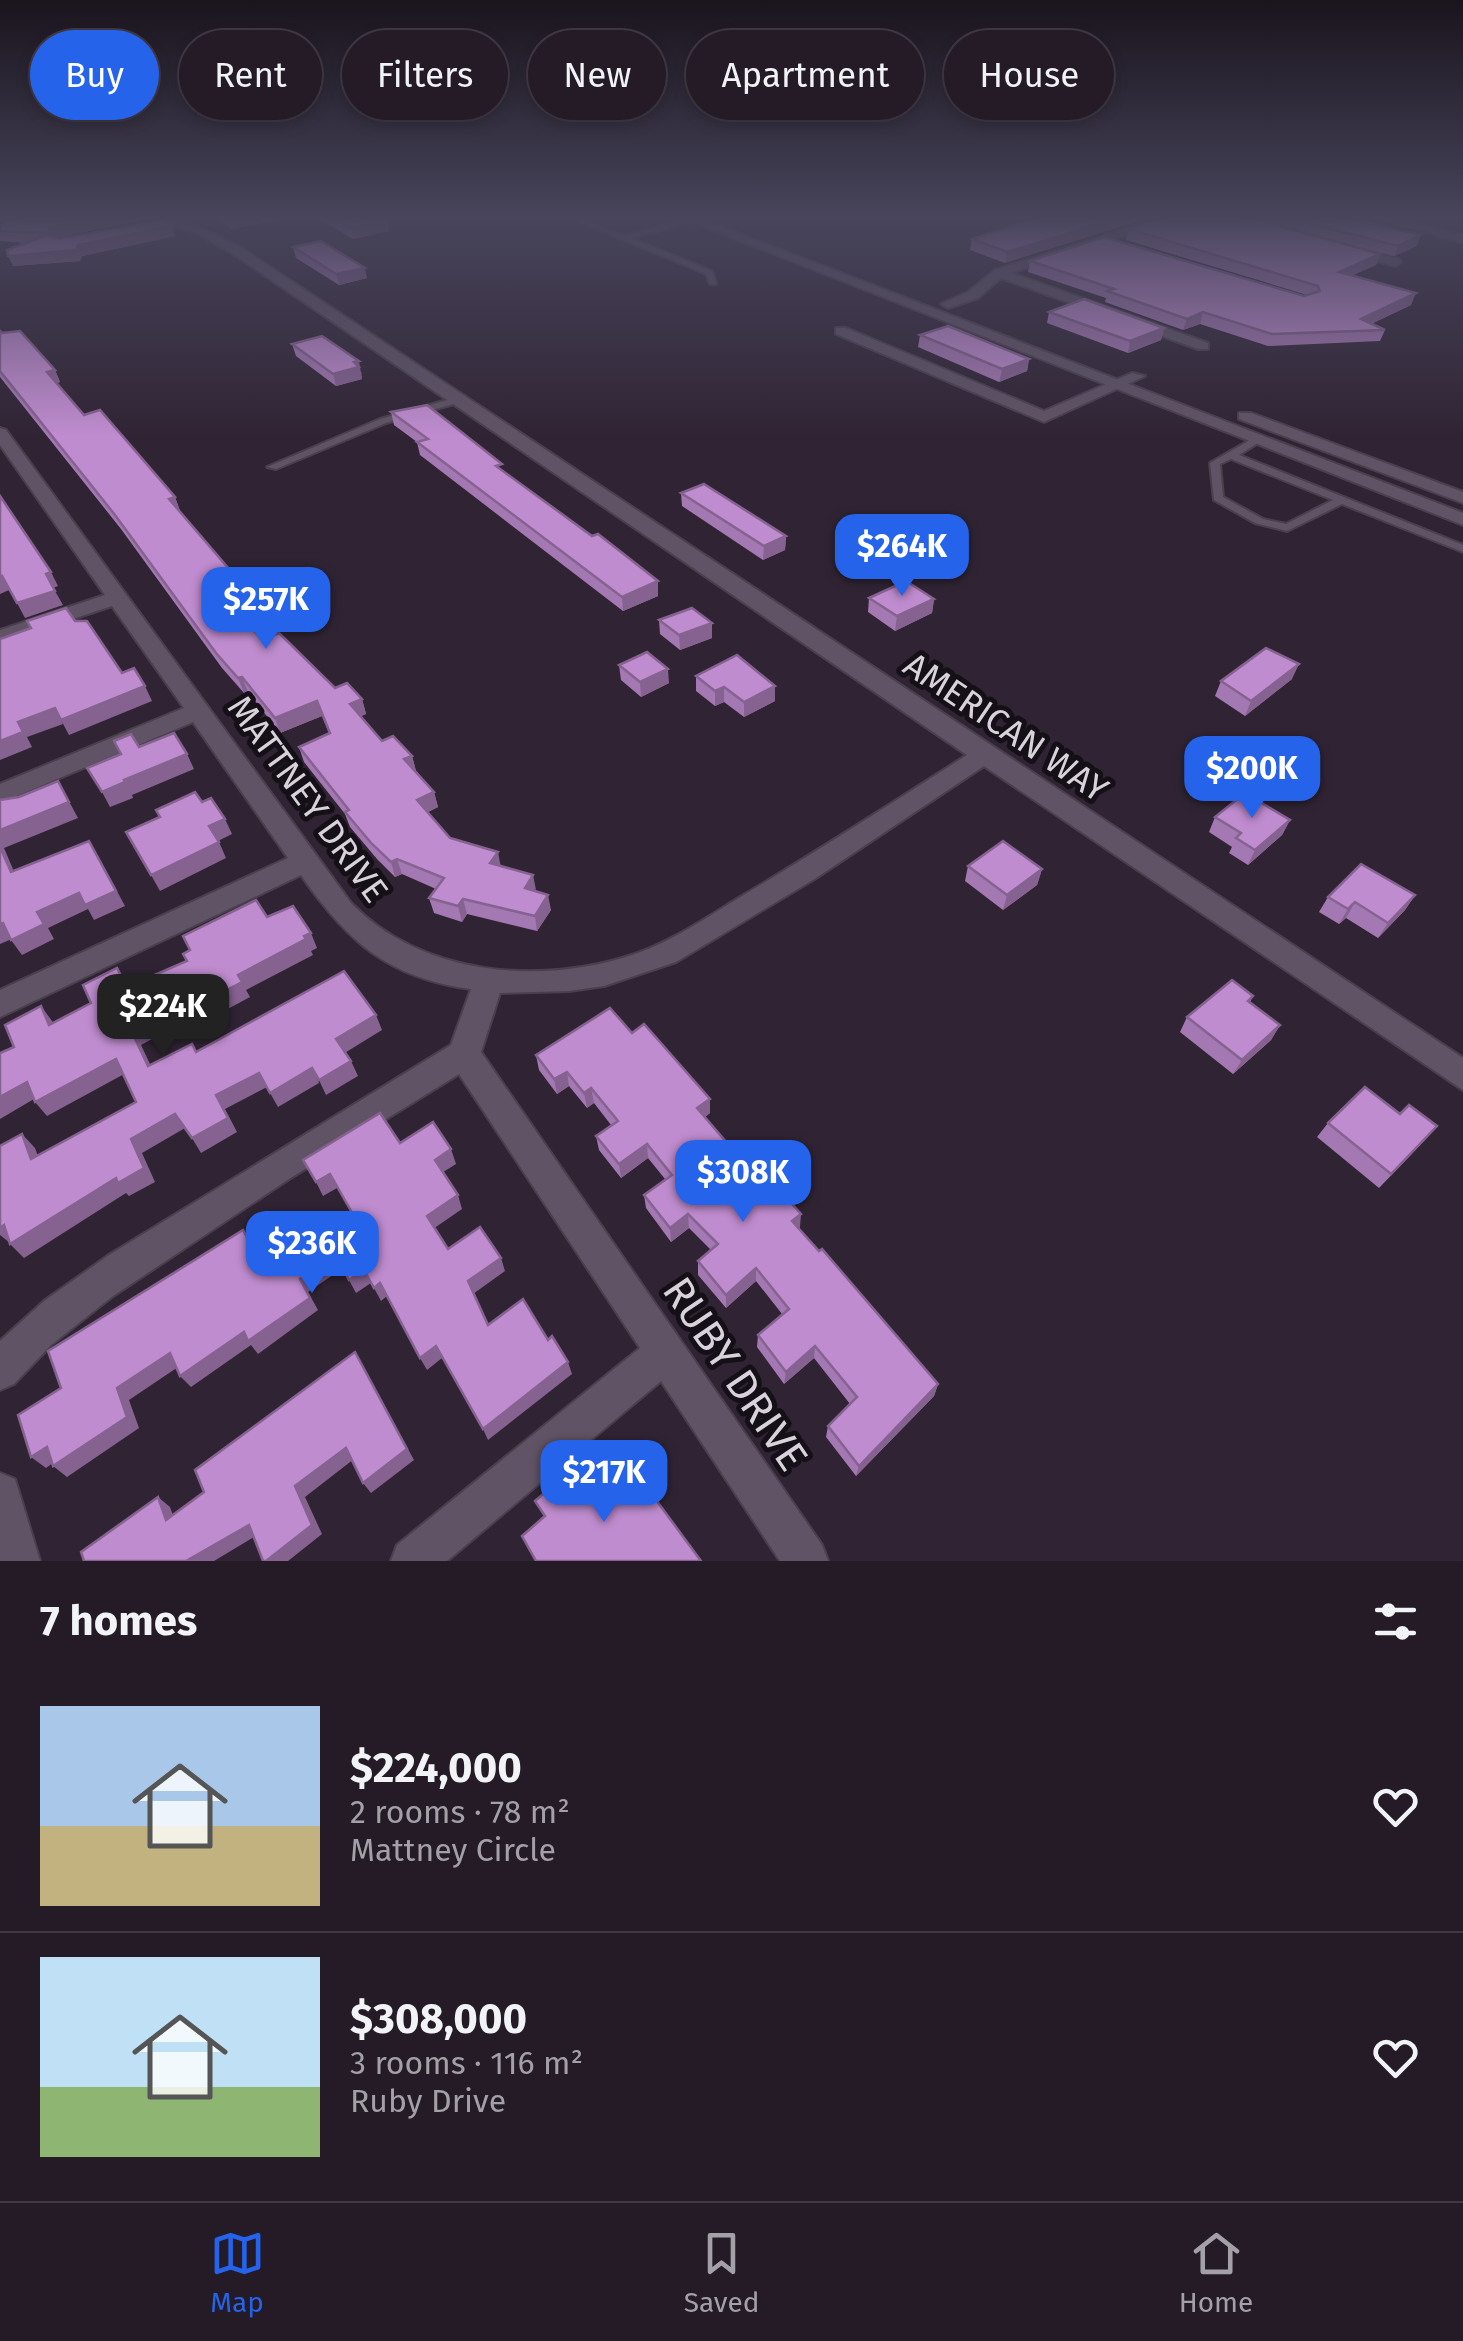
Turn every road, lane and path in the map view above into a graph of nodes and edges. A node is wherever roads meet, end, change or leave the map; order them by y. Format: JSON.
{"nodes":[{"id":1,"x":295,"y":290,"type":"edge"},
{"id":2,"x":874,"y":290,"type":"edge"},
{"id":3,"x":910,"y":290,"type":"edge"},
{"id":4,"x":979,"y":290,"type":"edge"},
{"id":5,"x":1046,"y":290,"type":"edge"},
{"id":6,"x":948,"y":304,"type":"junction"},
{"id":7,"x":926,"y":311,"type":"junction"},
{"id":8,"x":842,"y":331,"type":"dead end"},
{"id":9,"x":1203,"y":346,"type":"dead end"},
{"id":10,"x":1137,"y":376,"type":"junction"},
{"id":11,"x":1116,"y":385,"type":"junction"},
{"id":12,"x":458,"y":400,"type":"junction"},
{"id":13,"x":0,"y":433,"type":"edge"},
{"id":14,"x":1296,"y":435,"type":"junction"},
{"id":15,"x":1257,"y":439,"type":"junction"},
{"id":16,"x":1275,"y":446,"type":"junction"},
{"id":17,"x":1231,"y":454,"type":"junction"},
{"id":18,"x":272,"y":467,"type":"dead end"},
{"id":19,"x":1463,"y":498,"type":"edge"},
{"id":20,"x":1342,"y":500,"type":"junction"},
{"id":21,"x":1463,"y":519,"type":"edge"},
{"id":22,"x":1463,"y":549,"type":"edge"},
{"id":23,"x":118,"y":597,"type":"junction"},
{"id":24,"x":0,"y":637,"type":"edge"},
{"id":25,"x":200,"y":710,"type":"junction"},
{"id":26,"x":988,"y":753,"type":"junction"},
{"id":27,"x":0,"y":794,"type":"edge"},
{"id":28,"x":308,"y":860,"type":"junction"},
{"id":29,"x":490,"y":979,"type":"junction"},
{"id":30,"x":0,"y":1004,"type":"edge"},
{"id":31,"x":464,"y":1054,"type":"junction"},
{"id":32,"x":1463,"y":1076,"type":"edge"},
{"id":33,"x":665,"y":1352,"type":"junction"},
{"id":34,"x":0,"y":1370,"type":"edge"},
{"id":35,"x":0,"y":1494,"type":"edge"},
{"id":36,"x":18,"y":1561,"type":"edge"},
{"id":37,"x":413,"y":1561,"type":"edge"},
{"id":38,"x":806,"y":1561,"type":"edge"}],
"edges":[{"from":1,"to":12,"type":"street","name":"AMERICAN WAY"},
{"from":2,"to":7,"type":"street"},
{"from":3,"to":6,"type":"street"},
{"from":4,"to":6,"type":"street"},
{"from":5,"to":9,"type":"street"},
{"from":6,"to":7,"type":"street"},
{"from":6,"to":10,"type":"street"},
{"from":7,"to":11,"type":"street"},
{"from":8,"to":11,"type":"street"},
{"from":10,"to":11,"type":"street"},
{"from":10,"to":14,"type":"street"},
{"from":11,"to":15,"type":"street"},
{"from":12,"to":18,"type":"lane"},
{"from":12,"to":26,"type":"street","name":"AMERICAN WAY"},
{"from":13,"to":23,"type":"street","name":"MATTNEY DRIVE"},
{"from":14,"to":16,"type":"street"},
{"from":14,"to":19,"type":"street"},
{"from":15,"to":16,"type":"street"},
{"from":15,"to":17,"type":"lane"},
{"from":16,"to":21,"type":"street"},
{"from":17,"to":20,"type":"lane"},
{"from":17,"to":20,"type":"lane"},
{"from":20,"to":22,"type":"lane"},
{"from":23,"to":24,"type":"street"},
{"from":23,"to":25,"type":"street","name":"MATTNEY DRIVE"},
{"from":25,"to":27,"type":"street"},
{"from":25,"to":28,"type":"street","name":"MATTNEY DRIVE"},
{"from":26,"to":29,"type":"street","name":"MATTNEY DRIVE"},
{"from":26,"to":32,"type":"street","name":"AMERICAN WAY"},
{"from":28,"to":29,"type":"street","name":"MATTNEY DRIVE"},
{"from":28,"to":30,"type":"street"},
{"from":29,"to":31,"type":"street"},
{"from":31,"to":33,"type":"street","name":"RUBY DRIVE"},
{"from":31,"to":34,"type":"street"},
{"from":33,"to":37,"type":"street"},
{"from":33,"to":38,"type":"street","name":"RUBY DRIVE"},
{"from":35,"to":36,"type":"street"}]}
